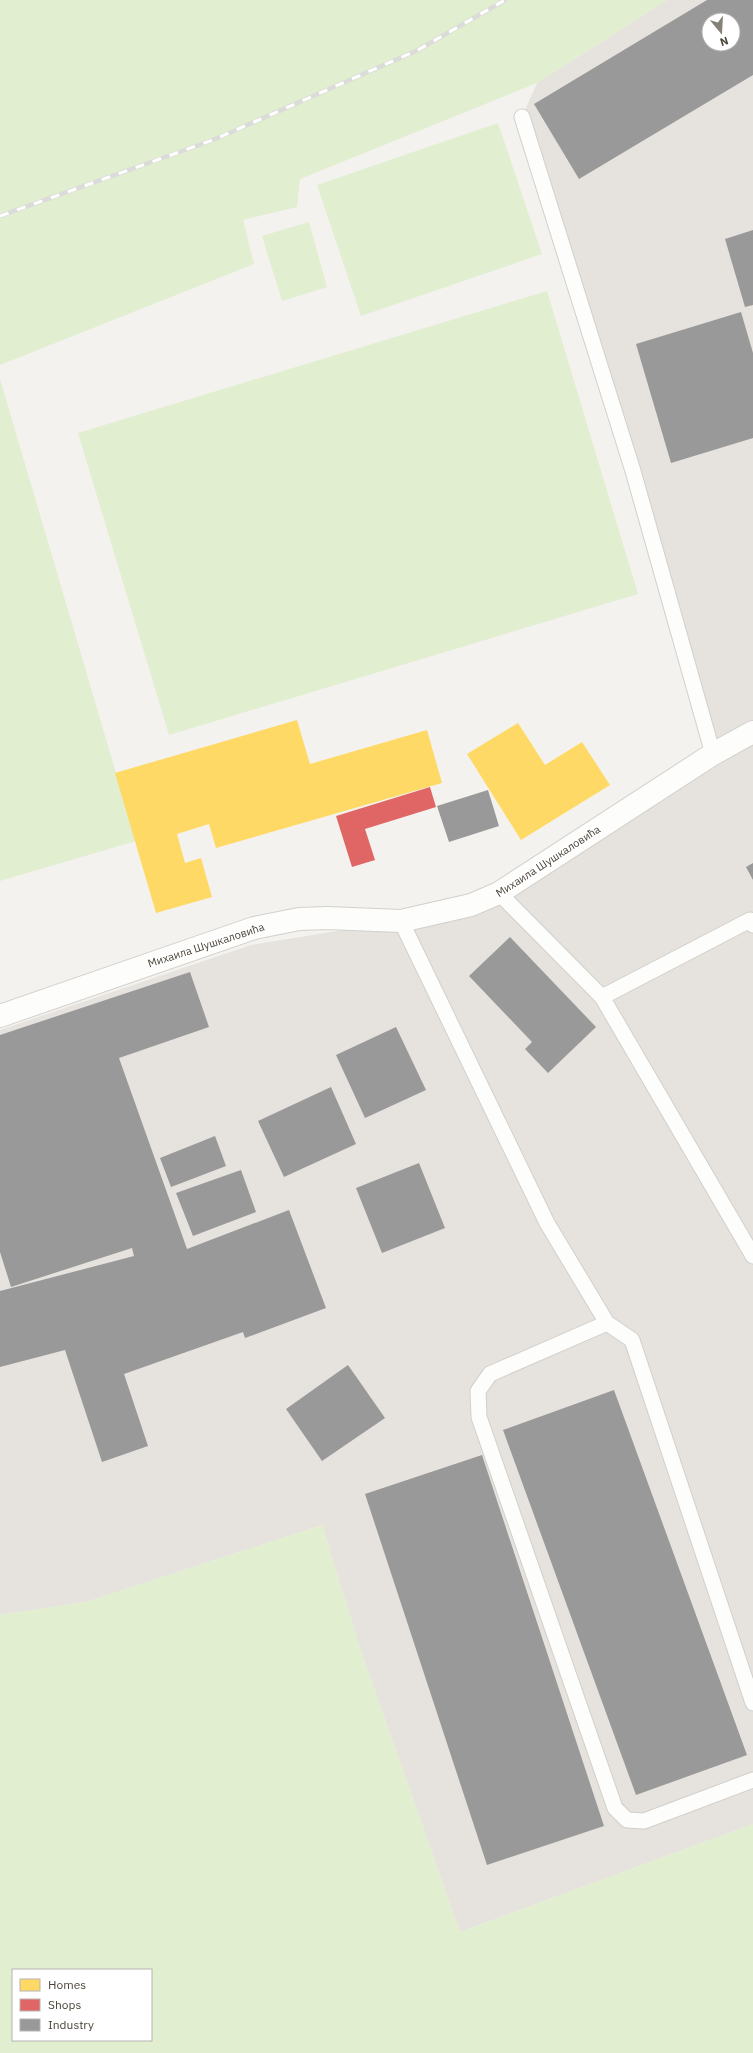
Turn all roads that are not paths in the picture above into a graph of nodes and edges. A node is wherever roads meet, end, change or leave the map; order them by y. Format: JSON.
{"nodes":[{"id":1,"x":522,"y":117,"type":"dead end"},
{"id":2,"x":753,"y":732,"type":"edge"},
{"id":3,"x":713,"y":754,"type":"junction"},
{"id":4,"x":499,"y":894,"type":"junction"},
{"id":5,"x":402,"y":921,"type":"junction"},
{"id":6,"x":753,"y":925,"type":"edge"},
{"id":7,"x":602,"y":997,"type":"junction"},
{"id":8,"x":0,"y":1016,"type":"edge"},
{"id":9,"x":753,"y":1256,"type":"edge"},
{"id":10,"x":608,"y":1323,"type":"junction"},
{"id":11,"x":753,"y":1703,"type":"edge"},
{"id":12,"x":753,"y":1780,"type":"edge"}],
"edges":[{"from":1,"to":3,"type":"lane"},
{"from":2,"to":3,"type":"street","name":"Михаила Шушкаловића"},
{"from":3,"to":4,"type":"street","name":"Михаила Шушкаловића"},
{"from":4,"to":5,"type":"street","name":"Михаила Шушкаловића"},
{"from":4,"to":7,"type":"lane"},
{"from":5,"to":8,"type":"street","name":"Михаила Шушкаловића"},
{"from":5,"to":10,"type":"lane"},
{"from":6,"to":7,"type":"lane"},
{"from":7,"to":9,"type":"lane"},
{"from":10,"to":11,"type":"lane"},
{"from":10,"to":12,"type":"lane"}]}
